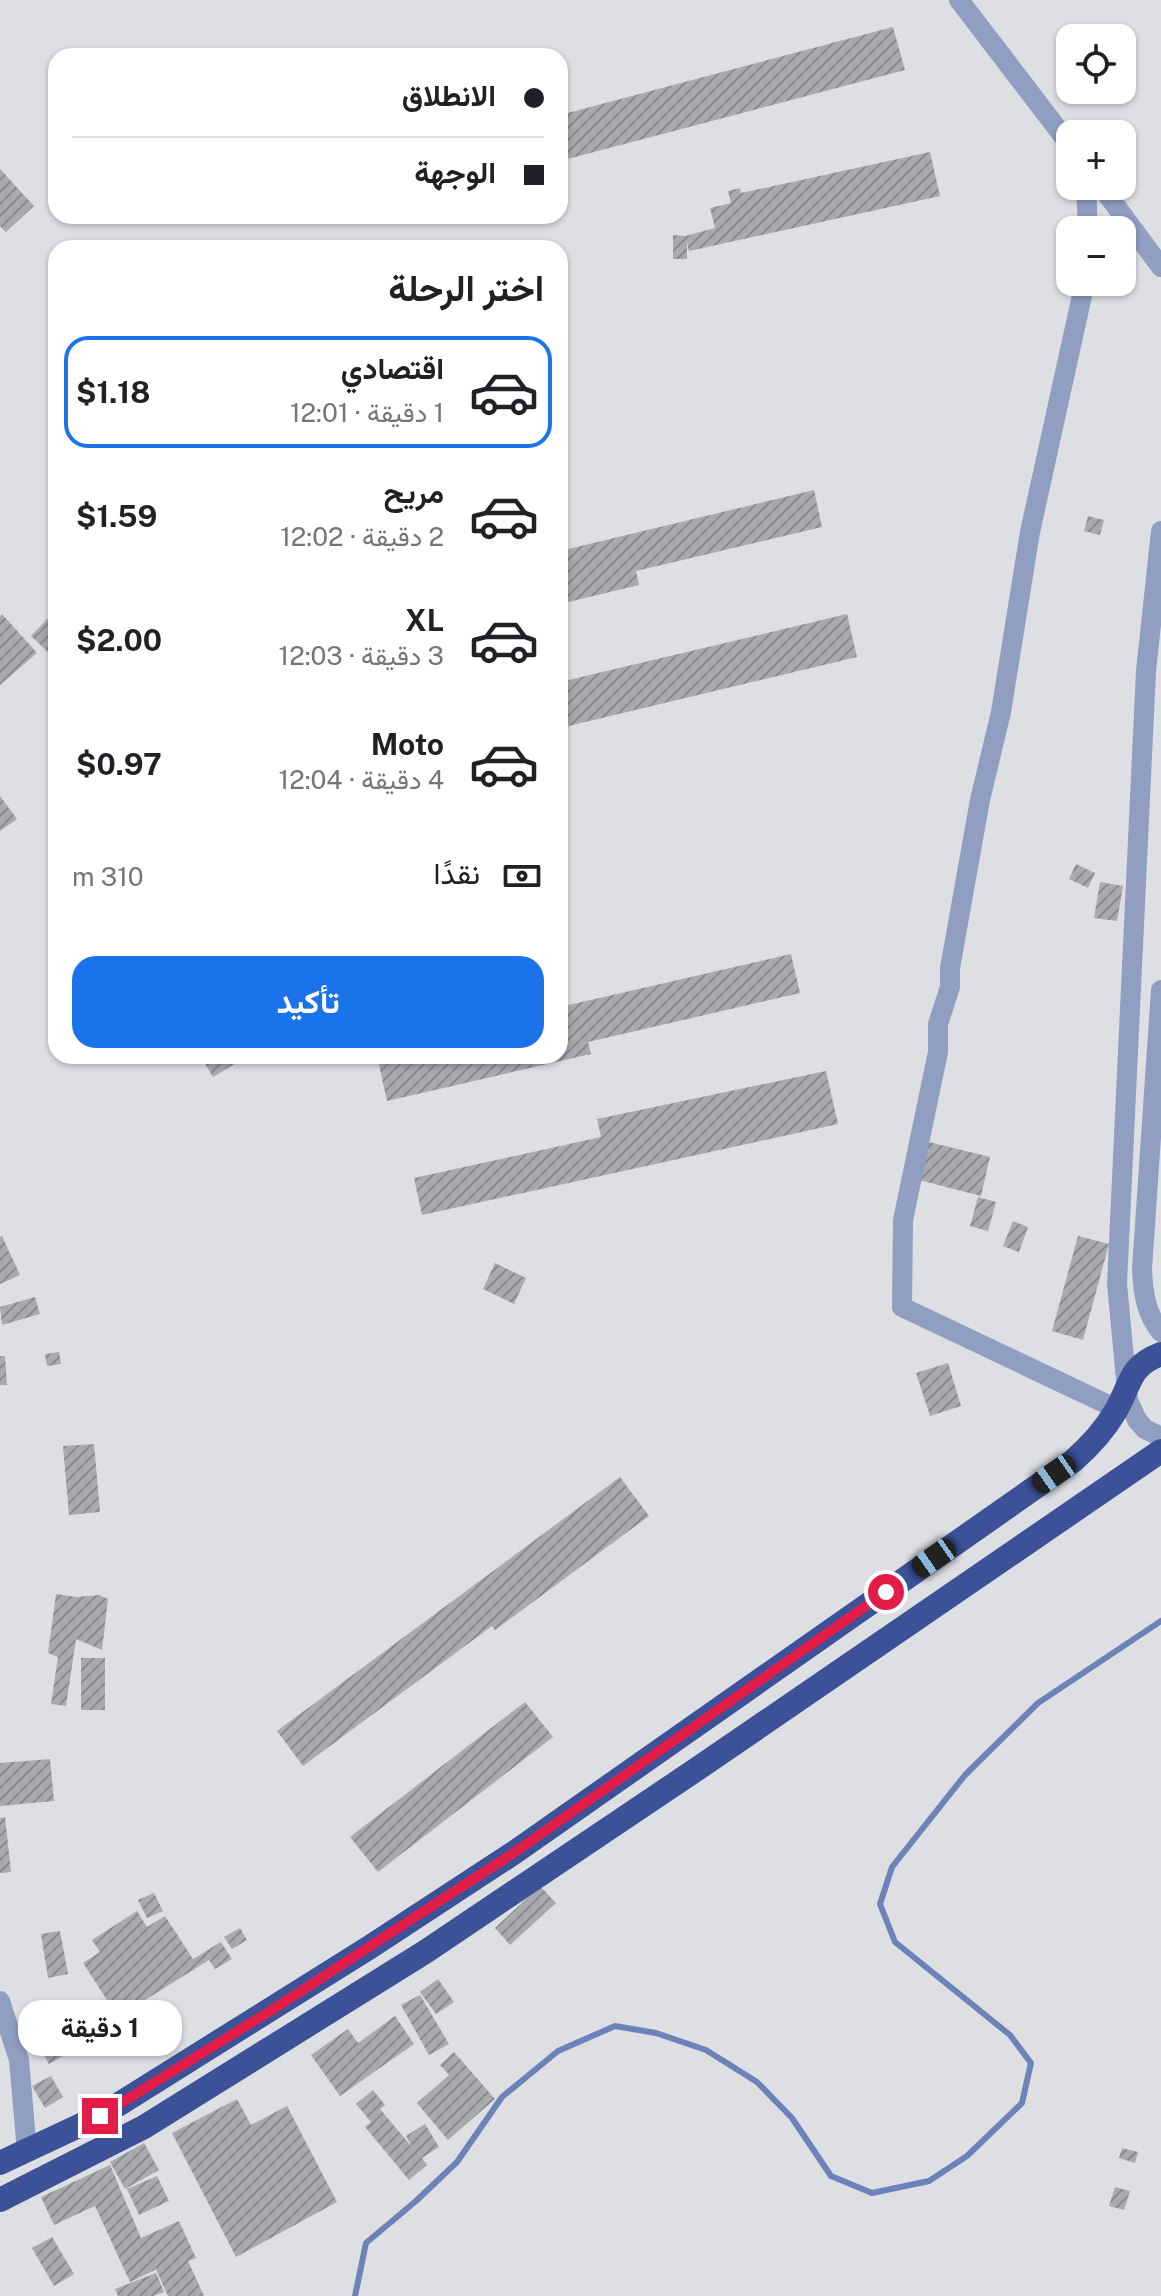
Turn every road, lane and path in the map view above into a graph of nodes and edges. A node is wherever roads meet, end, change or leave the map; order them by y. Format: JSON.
{"nodes":[{"id":1,"x":959,"y":0,"type":"edge"},
{"id":2,"x":1056,"y":127,"type":"edge"},
{"id":3,"x":1111,"y":200,"type":"edge"},
{"id":4,"x":1161,"y":267,"type":"edge"},
{"id":5,"x":1082,"y":296,"type":"edge"},
{"id":6,"x":1161,"y":531,"type":"edge"},
{"id":7,"x":1161,"y":990,"type":"edge"},
{"id":8,"x":1161,"y":1332,"type":"edge"},
{"id":9,"x":1161,"y":1354,"type":"edge"},
{"id":10,"x":1122,"y":1398,"type":"junction"},
{"id":11,"x":1161,"y":1437,"type":"edge"},
{"id":12,"x":1161,"y":1451,"type":"edge"},
{"id":13,"x":0,"y":2001,"type":"edge"},
{"id":14,"x":27,"y":2151,"type":"junction"},
{"id":15,"x":0,"y":2163,"type":"edge"},
{"id":16,"x":0,"y":2200,"type":"edge"}],
"edges":[{"from":1,"to":2,"type":"street"},
{"from":3,"to":4,"type":"street"},
{"from":5,"to":10,"type":"street"},
{"from":6,"to":10,"type":"street"},
{"from":7,"to":8,"type":"street"},
{"from":9,"to":10,"type":"highway"},
{"from":10,"to":11,"type":"street"},
{"from":10,"to":14,"type":"highway"},
{"from":12,"to":16,"type":"highway"},
{"from":13,"to":14,"type":"street"},
{"from":14,"to":15,"type":"highway"}]}
